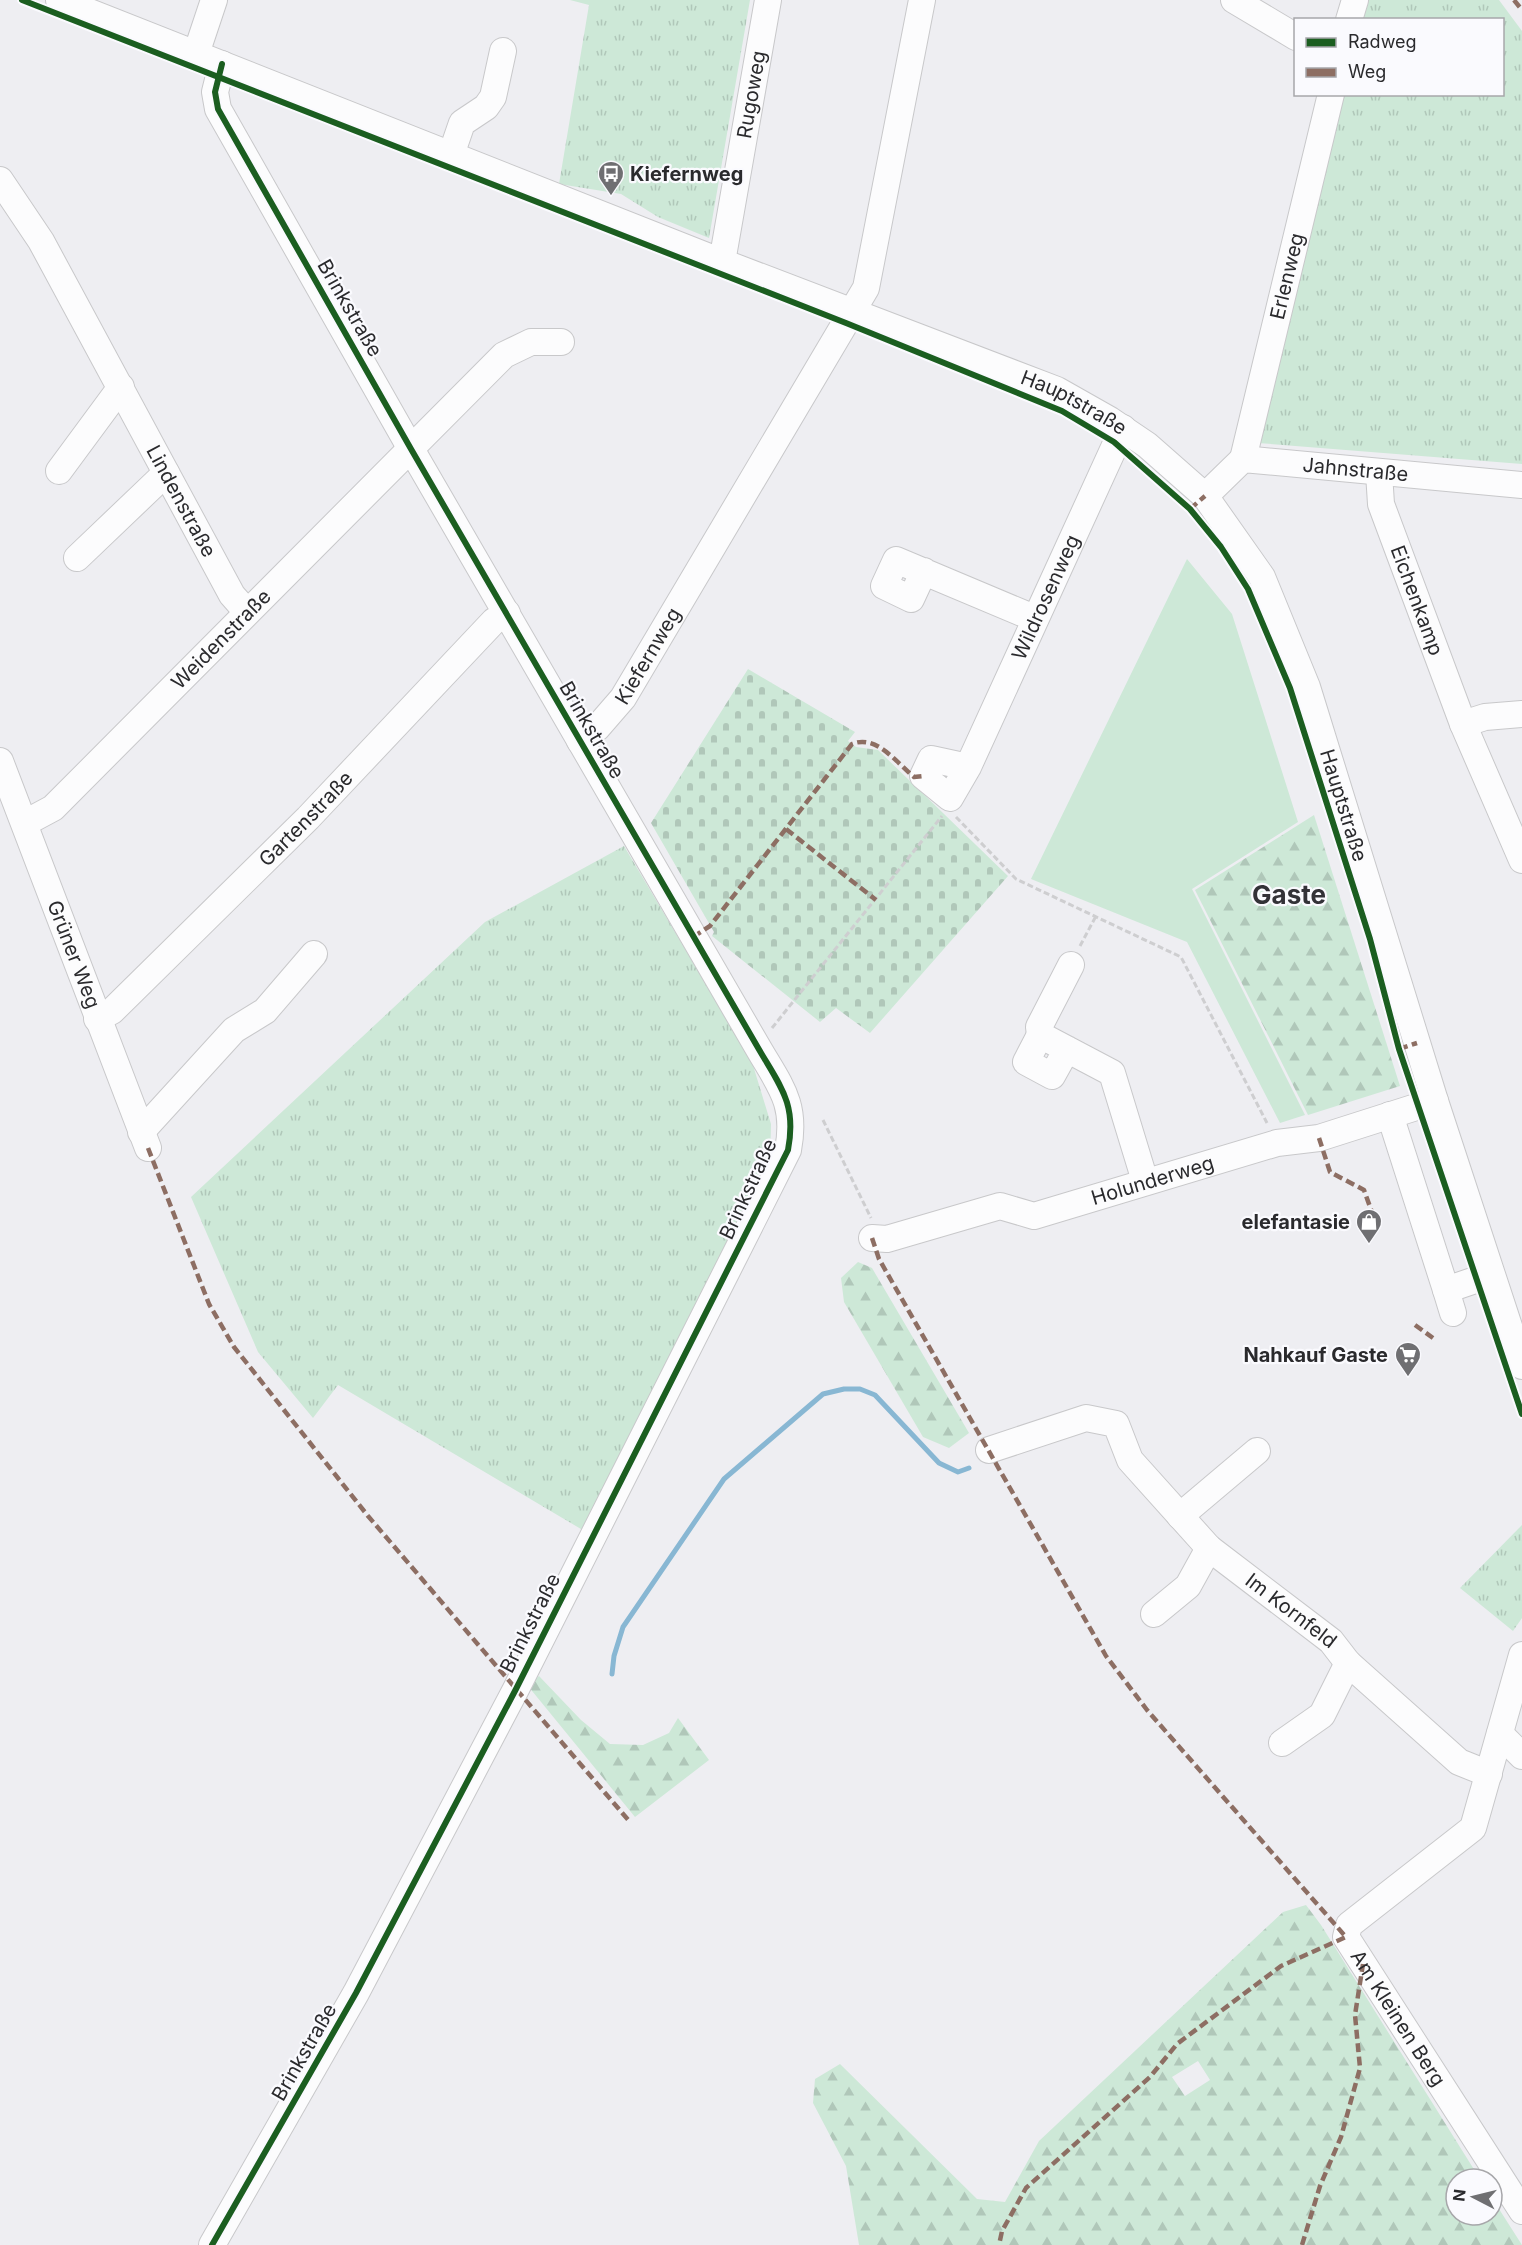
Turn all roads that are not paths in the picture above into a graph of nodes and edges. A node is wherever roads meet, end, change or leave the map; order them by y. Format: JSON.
{"nodes":[{"id":1,"x":59,"y":0,"type":"edge"},
{"id":2,"x":214,"y":0,"type":"edge"},
{"id":3,"x":768,"y":0,"type":"edge"},
{"id":4,"x":922,"y":0,"type":"edge"},
{"id":5,"x":1234,"y":0,"type":"edge"},
{"id":6,"x":1354,"y":0,"type":"edge"},
{"id":7,"x":1350,"y":18,"type":"edge"},
{"id":8,"x":1294,"y":36,"type":"edge"},
{"id":9,"x":504,"y":51,"type":"dead end"},
{"id":10,"x":196,"y":54,"type":"junction"},
{"id":11,"x":222,"y":64,"type":"junction"},
{"id":12,"x":1331,"y":96,"type":"edge"},
{"id":13,"x":451,"y":155,"type":"junction"},
{"id":14,"x":0,"y":180,"type":"edge"},
{"id":15,"x":722,"y":262,"type":"junction"},
{"id":16,"x":854,"y":310,"type":"junction"},
{"id":17,"x":561,"y":342,"type":"dead end"},
{"id":18,"x":121,"y":387,"type":"junction"},
{"id":19,"x":1123,"y":428,"type":"junction"},
{"id":20,"x":411,"y":449,"type":"junction"},
{"id":21,"x":1243,"y":459,"type":"junction"},
{"id":22,"x":58,"y":471,"type":"dead end"},
{"id":23,"x":166,"y":473,"type":"junction"},
{"id":24,"x":1379,"y":473,"type":"junction"},
{"id":25,"x":1522,"y":484,"type":"edge"},
{"id":26,"x":1205,"y":496,"type":"junction"},
{"id":27,"x":77,"y":558,"type":"dead end"},
{"id":28,"x":924,"y":571,"type":"dead end"},
{"id":29,"x":247,"y":612,"type":"junction"},
{"id":30,"x":507,"y":613,"type":"junction"},
{"id":31,"x":1034,"y":618,"type":"junction"},
{"id":32,"x":1522,"y":714,"type":"edge"},
{"id":33,"x":1463,"y":724,"type":"junction"},
{"id":34,"x":580,"y":741,"type":"junction"},
{"id":35,"x":0,"y":761,"type":"edge"},
{"id":36,"x":968,"y":767,"type":"junction"},
{"id":37,"x":5,"y":789,"type":"edge"},
{"id":38,"x":25,"y":824,"type":"junction"},
{"id":39,"x":1522,"y":860,"type":"edge"},
{"id":40,"x":314,"y":954,"type":"dead end"},
{"id":41,"x":1071,"y":965,"type":"road end"},
{"id":42,"x":97,"y":1019,"type":"junction"},
{"id":43,"x":1435,"y":1101,"type":"junction"},
{"id":44,"x":1390,"y":1115,"type":"junction"},
{"id":45,"x":1145,"y":1182,"type":"junction"},
{"id":46,"x":872,"y":1238,"type":"road end"},
{"id":47,"x":1490,"y":1275,"type":"junction"},
{"id":48,"x":1522,"y":1366,"type":"edge"},
{"id":49,"x":988,"y":1450,"type":"dead end"},
{"id":50,"x":1257,"y":1451,"type":"dead end"},
{"id":51,"x":1180,"y":1516,"type":"junction"},
{"id":52,"x":1209,"y":1548,"type":"junction"},
{"id":53,"x":1154,"y":1614,"type":"dead end"},
{"id":54,"x":1522,"y":1655,"type":"edge"},
{"id":55,"x":1348,"y":1663,"type":"junction"},
{"id":56,"x":1500,"y":1734,"type":"junction"},
{"id":57,"x":1282,"y":1743,"type":"dead end"},
{"id":58,"x":1522,"y":1756,"type":"edge"},
{"id":59,"x":1489,"y":1774,"type":"junction"},
{"id":60,"x":1522,"y":2211,"type":"edge"},
{"id":61,"x":212,"y":2245,"type":"edge"}],
"edges":[{"from":1,"to":10,"type":"street","name":"Hauptstraße"},
{"from":2,"to":10,"type":"street"},
{"from":3,"to":15,"type":"street","name":"Rugoweg"},
{"from":4,"to":16,"type":"street","name":"Kiefernweg"},
{"from":5,"to":8,"type":"street"},
{"from":6,"to":7,"type":"street"},
{"from":9,"to":13,"type":"street"},
{"from":10,"to":11,"type":"street","name":"Hauptstraße"},
{"from":11,"to":13,"type":"street","name":"Hauptstraße"},
{"from":11,"to":20,"type":"street","name":"Brinkstraße"},
{"from":12,"to":21,"type":"street","name":"Erlenweg"},
{"from":13,"to":15,"type":"street","name":"Hauptstraße"},
{"from":14,"to":18,"type":"street","name":"Lindenstraße"},
{"from":15,"to":16,"type":"street","name":"Hauptstraße"},
{"from":16,"to":19,"type":"street","name":"Hauptstraße"},
{"from":16,"to":34,"type":"street","name":"Kiefernweg"},
{"from":17,"to":20,"type":"street","name":"Weidenstraße"},
{"from":18,"to":22,"type":"street"},
{"from":18,"to":23,"type":"street","name":"Lindenstraße"},
{"from":19,"to":26,"type":"street","name":"Hauptstraße"},
{"from":19,"to":31,"type":"street","name":"Wildrosenweg"},
{"from":20,"to":29,"type":"street","name":"Weidenstraße"},
{"from":20,"to":30,"type":"street","name":"Brinkstraße"},
{"from":21,"to":24,"type":"street","name":"Jahnstraße"},
{"from":21,"to":26,"type":"street"},
{"from":23,"to":27,"type":"street"},
{"from":23,"to":29,"type":"street","name":"Lindenstraße"},
{"from":24,"to":25,"type":"street","name":"Jahnstraße"},
{"from":24,"to":33,"type":"street","name":"Eichenkamp"},
{"from":26,"to":43,"type":"street","name":"Hauptstraße"},
{"from":28,"to":31,"type":"street"},
{"from":29,"to":38,"type":"street","name":"Weidenstraße"},
{"from":30,"to":34,"type":"street","name":"Brinkstraße"},
{"from":30,"to":42,"type":"street","name":"Gartenstraße"},
{"from":31,"to":36,"type":"street","name":"Wildrosenweg"},
{"from":32,"to":33,"type":"street"},
{"from":33,"to":39,"type":"street","name":"Eichenkamp"},
{"from":34,"to":61,"type":"street","name":"Brinkstraße"},
{"from":35,"to":37,"type":"street","name":"Grüner Weg"},
{"from":36,"to":36,"type":"street","name":"Wildrosenweg"},
{"from":37,"to":38,"type":"street","name":"Grüner Weg"},
{"from":38,"to":42,"type":"street","name":"Grüner Weg"},
{"from":40,"to":42,"type":"street","name":"Grüner Weg"},
{"from":41,"to":45,"type":"street"},
{"from":43,"to":44,"type":"street","name":"Holunderweg"},
{"from":43,"to":47,"type":"street","name":"Hauptstraße"},
{"from":44,"to":45,"type":"street","name":"Holunderweg"},
{"from":44,"to":47,"type":"street"},
{"from":45,"to":46,"type":"street","name":"Holunderweg"},
{"from":47,"to":48,"type":"street","name":"Hauptstraße"},
{"from":49,"to":51,"type":"street","name":"Im Kornfeld"},
{"from":50,"to":51,"type":"street"},
{"from":51,"to":52,"type":"street","name":"Im Kornfeld"},
{"from":52,"to":53,"type":"street"},
{"from":52,"to":55,"type":"street","name":"Im Kornfeld"},
{"from":54,"to":56,"type":"street","name":"Am Kleinen Berg"},
{"from":55,"to":57,"type":"street"},
{"from":55,"to":59,"type":"street","name":"Im Kornfeld"},
{"from":56,"to":58,"type":"street"},
{"from":56,"to":59,"type":"street","name":"Am Kleinen Berg"},
{"from":59,"to":60,"type":"street","name":"Am Kleinen Berg"}]}
